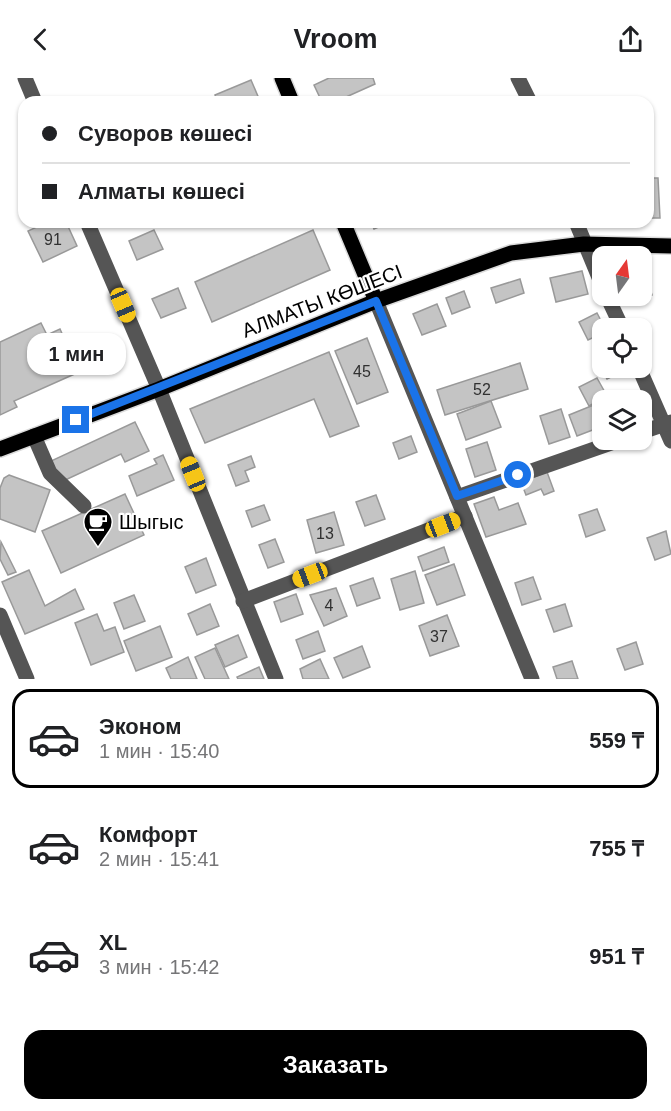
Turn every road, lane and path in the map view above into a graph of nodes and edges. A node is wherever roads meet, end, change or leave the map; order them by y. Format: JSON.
{"nodes":[{"id":1,"x":25,"y":78,"type":"edge"},
{"id":2,"x":282,"y":78,"type":"edge"},
{"id":3,"x":518,"y":78,"type":"edge"},
{"id":4,"x":33,"y":96,"type":"edge"},
{"id":5,"x":290,"y":96,"type":"edge"},
{"id":6,"x":527,"y":96,"type":"edge"},
{"id":7,"x":90,"y":228,"type":"edge"},
{"id":8,"x":346,"y":228,"type":"edge"},
{"id":9,"x":578,"y":228,"type":"edge"},
{"id":10,"x":584,"y":244,"type":"junction"},
{"id":11,"x":671,"y":246,"type":"edge"},
{"id":12,"x":592,"y":262,"type":"edge"},
{"id":13,"x":376,"y":301,"type":"junction"},
{"id":14,"x":644,"y":378,"type":"edge"},
{"id":15,"x":159,"y":389,"type":"junction"},
{"id":16,"x":668,"y":423,"type":"edge"},
{"id":17,"x":652,"y":429,"type":"edge"},
{"id":18,"x":34,"y":436,"type":"junction"},
{"id":19,"x":671,"y":441,"type":"edge"},
{"id":20,"x":0,"y":448,"type":"edge"},
{"id":21,"x":592,"y":450,"type":"edge"},
{"id":22,"x":457,"y":496,"type":"junction"},
{"id":23,"x":84,"y":506,"type":"dead end"},
{"id":24,"x":465,"y":516,"type":"junction"},
{"id":25,"x":243,"y":601,"type":"junction"},
{"id":26,"x":0,"y":615,"type":"edge"},
{"id":27,"x":27,"y":679,"type":"edge"},
{"id":28,"x":276,"y":679,"type":"edge"},
{"id":29,"x":532,"y":679,"type":"edge"}],
"edges":[{"from":1,"to":4,"type":"street"},
{"from":2,"to":5,"type":"main road"},
{"from":3,"to":6,"type":"street"},
{"from":7,"to":15,"type":"street"},
{"from":8,"to":13,"type":"main road"},
{"from":9,"to":10,"type":"street"},
{"from":10,"to":11,"type":"main road","name":"АЛМАТЫ КӨШЕСІ"},
{"from":10,"to":12,"type":"street"},
{"from":10,"to":13,"type":"main road","name":"АЛМАТЫ КӨШЕСІ"},
{"from":13,"to":15,"type":"main road","name":"АЛМАТЫ КӨШЕСІ"},
{"from":13,"to":22,"type":"street"},
{"from":14,"to":16,"type":"street"},
{"from":15,"to":18,"type":"main road","name":"АЛМАТЫ КӨШЕСІ"},
{"from":15,"to":25,"type":"street"},
{"from":16,"to":17,"type":"street"},
{"from":16,"to":19,"type":"street"},
{"from":18,"to":20,"type":"main road","name":"АЛМАТЫ КӨШЕСІ"},
{"from":18,"to":23,"type":"street"},
{"from":21,"to":22,"type":"street"},
{"from":22,"to":24,"type":"street"},
{"from":24,"to":25,"type":"street"},
{"from":24,"to":29,"type":"street"},
{"from":25,"to":28,"type":"street"},
{"from":26,"to":27,"type":"street"}]}
